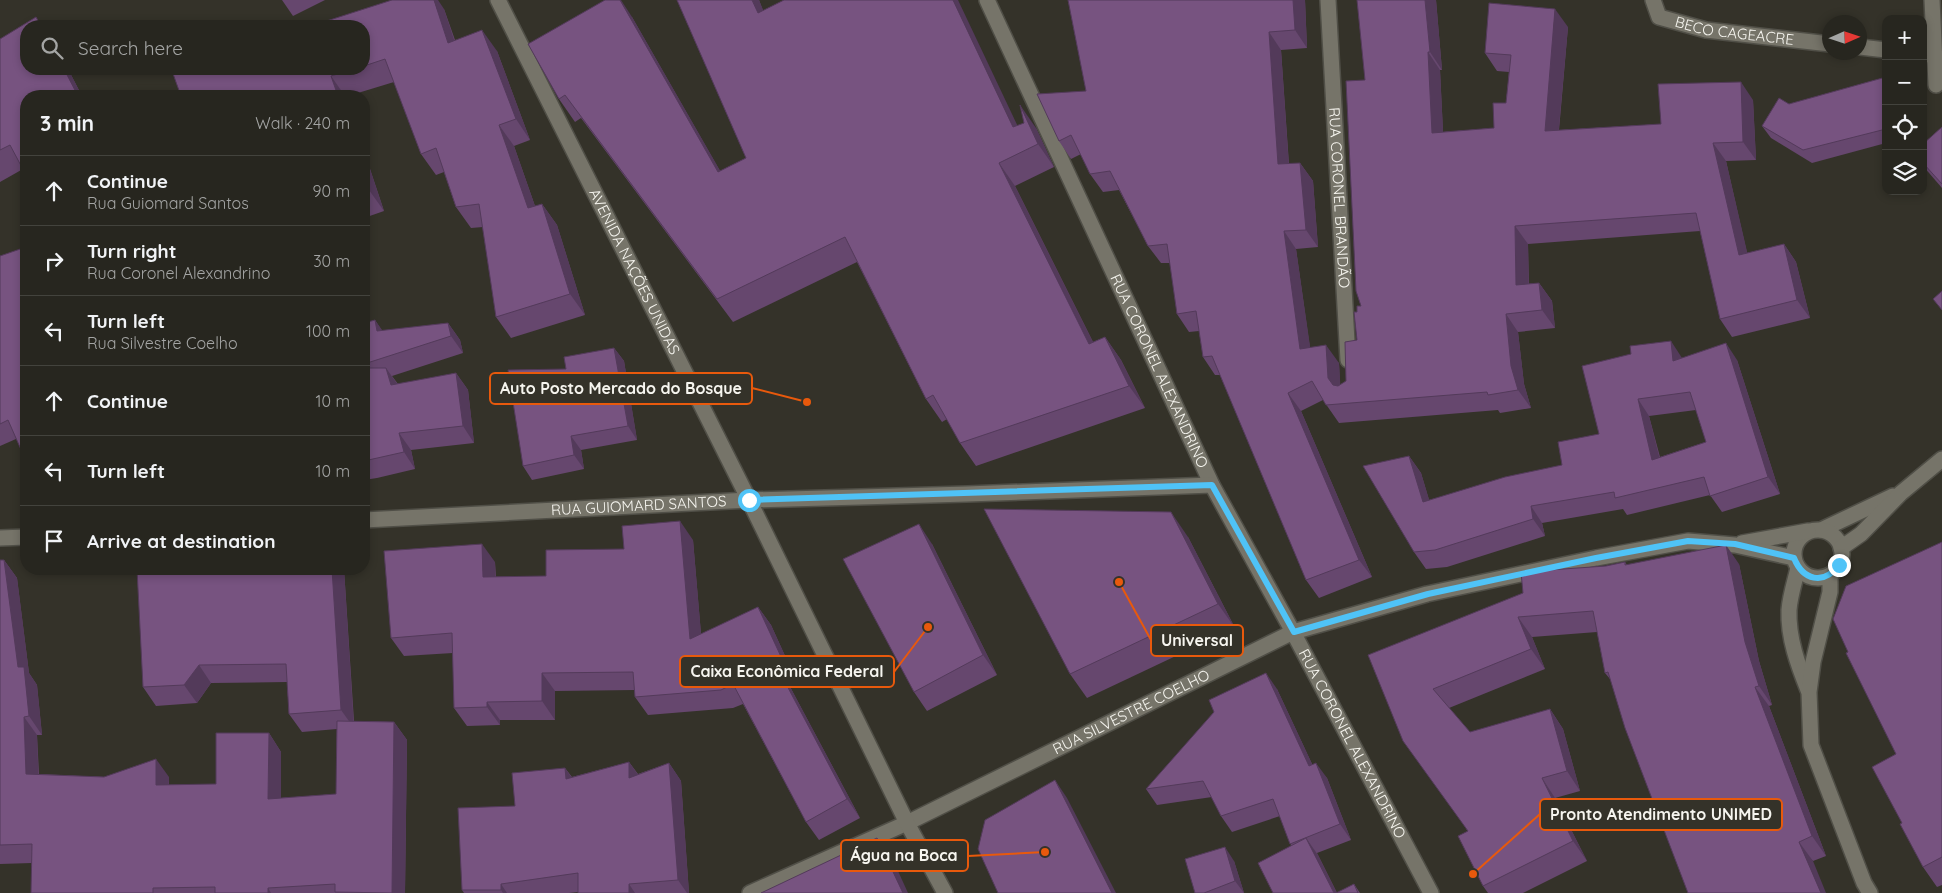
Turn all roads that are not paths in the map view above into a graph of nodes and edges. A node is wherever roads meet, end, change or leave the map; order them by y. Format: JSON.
{"nodes":[{"id":1,"x":498,"y":0,"type":"edge"},
{"id":2,"x":986,"y":0,"type":"edge"},
{"id":3,"x":1328,"y":0,"type":"edge"},
{"id":4,"x":1653,"y":0,"type":"edge"},
{"id":5,"x":1932,"y":0,"type":"edge"},
{"id":6,"x":1822,"y":43,"type":"edge"},
{"id":7,"x":1867,"y":48,"type":"edge"},
{"id":8,"x":1882,"y":50,"type":"edge"},
{"id":9,"x":1930,"y":55,"type":"edge"},
{"id":10,"x":1936,"y":85,"type":"dead end"},
{"id":11,"x":1349,"y":375,"type":"edge"},
{"id":12,"x":1942,"y":459,"type":"edge"},
{"id":13,"x":1212,"y":485,"type":"junction"},
{"id":14,"x":1901,"y":492,"type":"junction"},
{"id":15,"x":749,"y":500,"type":"junction"},
{"id":16,"x":370,"y":520,"type":"edge"},
{"id":17,"x":1815,"y":531,"type":"junction"},
{"id":18,"x":20,"y":537,"type":"edge"},
{"id":19,"x":0,"y":538,"type":"edge"},
{"id":20,"x":1735,"y":544,"type":"junction"},
{"id":21,"x":1841,"y":548,"type":"junction"},
{"id":22,"x":1796,"y":563,"type":"junction"},
{"id":23,"x":1830,"y":576,"type":"junction"},
{"id":24,"x":1294,"y":632,"type":"junction"},
{"id":25,"x":1808,"y":692,"type":"junction"},
{"id":26,"x":907,"y":823,"type":"junction"},
{"id":27,"x":750,"y":893,"type":"edge"},
{"id":28,"x":945,"y":893,"type":"edge"},
{"id":29,"x":1431,"y":893,"type":"edge"},
{"id":30,"x":1870,"y":893,"type":"edge"}],
"edges":[{"from":1,"to":15,"type":"street","name":"AVENIDA NAÇÕES UNIDAS"},
{"from":2,"to":13,"type":"street","name":"RUA CORONEL ALEXANDRINO"},
{"from":3,"to":11,"type":"street","name":"RUA CORONEL BRANDÃO"},
{"from":4,"to":6,"type":"street","name":"BECO CAGEACRE"},
{"from":5,"to":9,"type":"street"},
{"from":7,"to":8,"type":"street"},
{"from":9,"to":10,"type":"street"},
{"from":12,"to":14,"type":"street"},
{"from":13,"to":15,"type":"street","name":"RUA GUIOMARD SANTOS"},
{"from":13,"to":24,"type":"street","name":"RUA CORONEL ALEXANDRINO"},
{"from":14,"to":17,"type":"street"},
{"from":14,"to":21,"type":"street"},
{"from":15,"to":16,"type":"street","name":"RUA GUIOMARD SANTOS"},
{"from":15,"to":26,"type":"street","name":"AVENIDA NAÇÕES UNIDAS"},
{"from":17,"to":20,"type":"street","name":"RUA SILVESTRE COELHO"},
{"from":17,"to":21,"type":"street"},
{"from":17,"to":22,"type":"street"},
{"from":18,"to":19,"type":"street"},
{"from":20,"to":22,"type":"street","name":"RUA SILVESTRE COELHO"},
{"from":20,"to":24,"type":"street","name":"RUA SILVESTRE COELHO"},
{"from":21,"to":23,"type":"street"},
{"from":22,"to":23,"type":"street"},
{"from":22,"to":25,"type":"street"},
{"from":23,"to":25,"type":"street"},
{"from":24,"to":26,"type":"street","name":"RUA SILVESTRE COELHO"},
{"from":24,"to":29,"type":"street","name":"RUA CORONEL ALEXANDRINO"},
{"from":25,"to":30,"type":"street"},
{"from":26,"to":27,"type":"street","name":"RUA SILVESTRE COELHO"},
{"from":26,"to":28,"type":"street","name":"AVENIDA NAÇÕES UNIDAS"}]}
